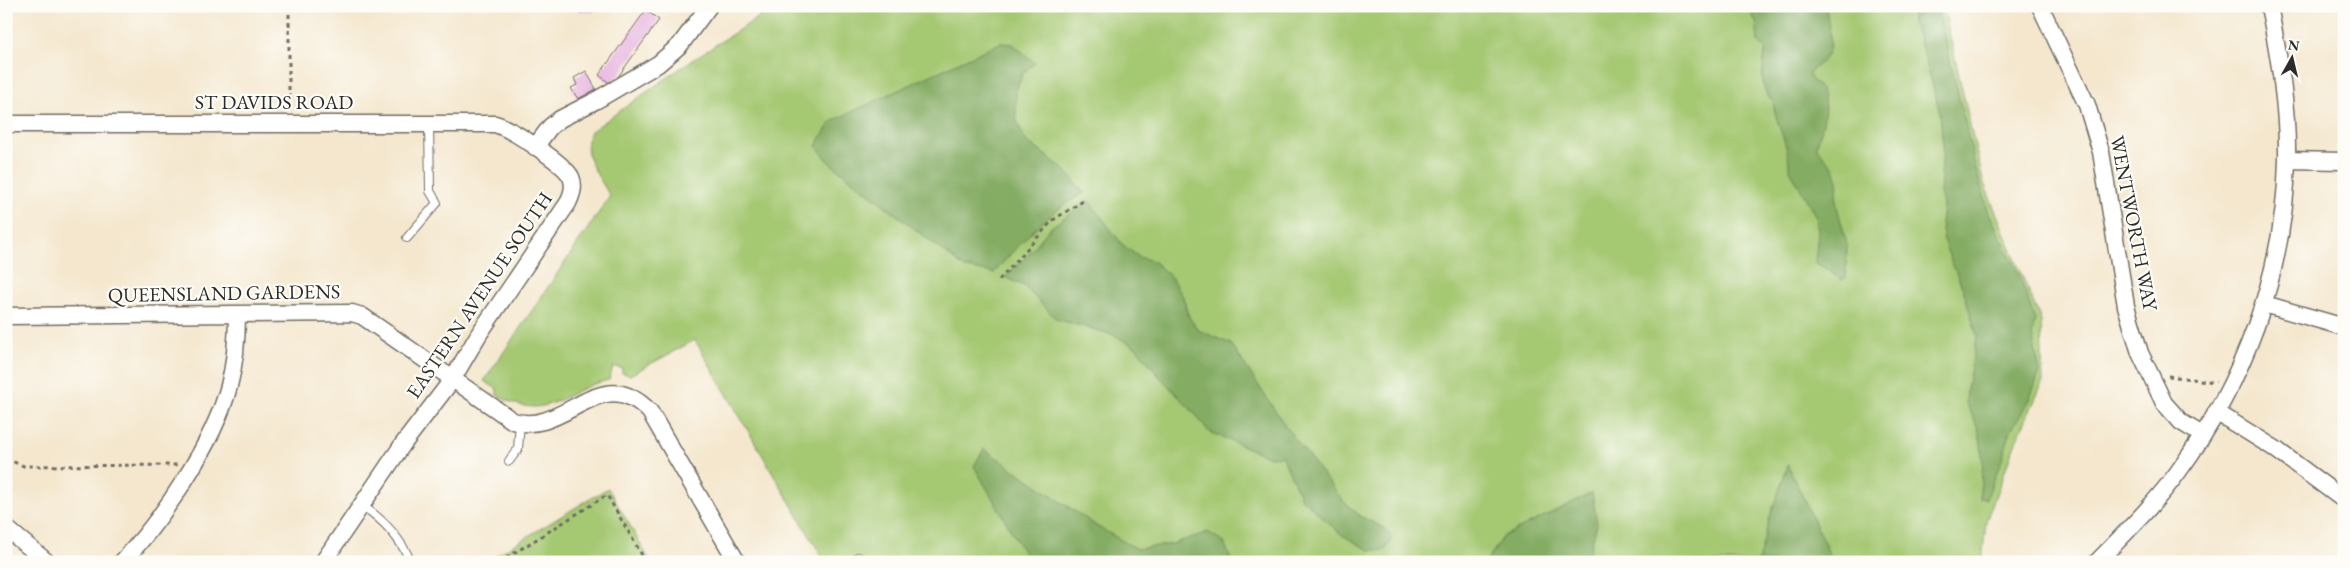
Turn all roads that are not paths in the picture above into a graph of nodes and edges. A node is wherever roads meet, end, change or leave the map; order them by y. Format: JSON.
{"nodes":[{"id":1,"x":709,"y":6,"type":"edge"},
{"id":2,"x":2040,"y":6,"type":"edge"},
{"id":3,"x":2269,"y":6,"type":"edge"},
{"id":4,"x":429,"y":123,"type":"junction"},
{"id":5,"x":6,"y":124,"type":"edge"},
{"id":6,"x":535,"y":147,"type":"junction"},
{"id":7,"x":2287,"y":160,"type":"junction"},
{"id":8,"x":2344,"y":162,"type":"edge"},
{"id":9,"x":407,"y":238,"type":"dead end"},
{"id":10,"x":2264,"y":304,"type":"junction"},
{"id":11,"x":237,"y":314,"type":"junction"},
{"id":12,"x":6,"y":316,"type":"edge"},
{"id":13,"x":2344,"y":327,"type":"edge"},
{"id":14,"x":452,"y":380,"type":"junction"},
{"id":15,"x":2216,"y":412,"type":"junction"},
{"id":16,"x":520,"y":423,"type":"junction"},
{"id":17,"x":2202,"y":435,"type":"junction"},
{"id":18,"x":509,"y":461,"type":"dead end"},
{"id":19,"x":2344,"y":500,"type":"edge"},
{"id":20,"x":361,"y":505,"type":"junction"},
{"id":21,"x":6,"y":528,"type":"edge"},
{"id":22,"x":47,"y":562,"type":"edge"},
{"id":23,"x":122,"y":562,"type":"edge"},
{"id":24,"x":323,"y":562,"type":"edge"},
{"id":25,"x":411,"y":562,"type":"edge"},
{"id":26,"x":737,"y":562,"type":"edge"},
{"id":27,"x":2097,"y":562,"type":"edge"}],
"edges":[{"from":1,"to":6,"type":"street"},
{"from":2,"to":17,"type":"street","name":"WENTWORTH WAY"},
{"from":3,"to":7,"type":"street"},
{"from":4,"to":5,"type":"street","name":"ST DAVIDS ROAD"},
{"from":4,"to":6,"type":"street","name":"ST DAVIDS ROAD"},
{"from":4,"to":9,"type":"lane"},
{"from":6,"to":14,"type":"street","name":"EASTERN AVENUE SOUTH"},
{"from":7,"to":8,"type":"street"},
{"from":7,"to":10,"type":"street"},
{"from":10,"to":13,"type":"street"},
{"from":10,"to":15,"type":"street"},
{"from":11,"to":12,"type":"street","name":"QUEENSLAND GARDENS"},
{"from":11,"to":14,"type":"street","name":"QUEENSLAND GARDENS"},
{"from":11,"to":23,"type":"street"},
{"from":14,"to":16,"type":"street","name":"QUEENSLAND GARDENS"},
{"from":14,"to":20,"type":"street","name":"EASTERN AVENUE SOUTH"},
{"from":15,"to":17,"type":"street"},
{"from":15,"to":19,"type":"street"},
{"from":16,"to":18,"type":"lane"},
{"from":16,"to":26,"type":"street"},
{"from":17,"to":27,"type":"street"},
{"from":20,"to":24,"type":"street","name":"EASTERN AVENUE SOUTH"},
{"from":20,"to":25,"type":"lane"},
{"from":21,"to":22,"type":"street"}]}
